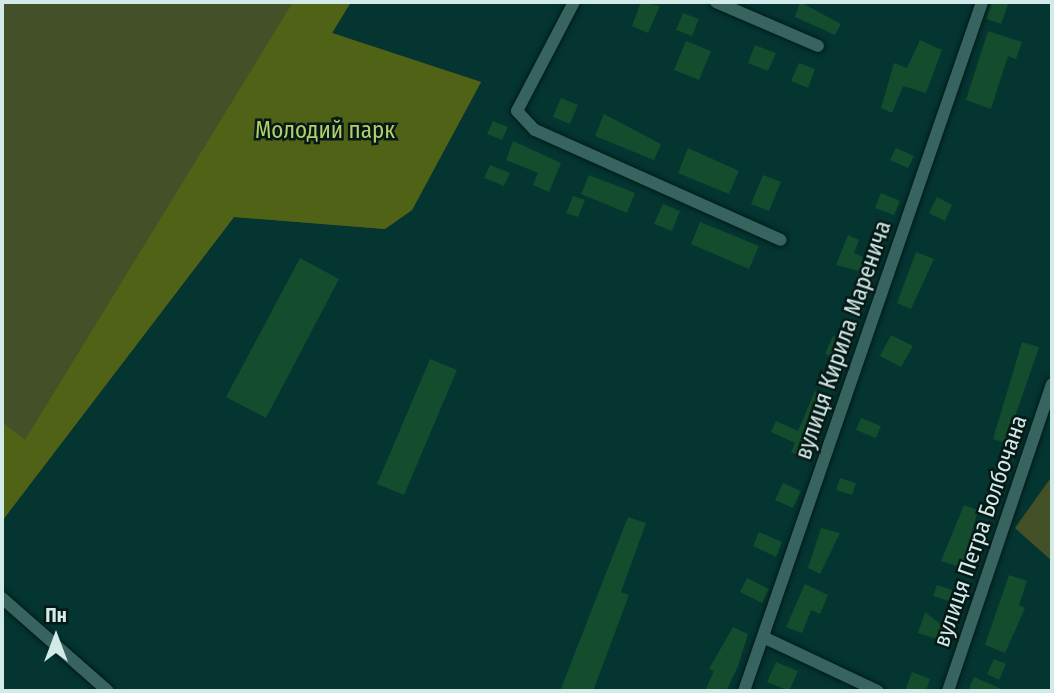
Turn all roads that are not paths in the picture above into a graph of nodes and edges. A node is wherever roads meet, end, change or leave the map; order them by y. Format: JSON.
{"nodes":[{"id":1,"x":575,"y":2,"type":"edge"},
{"id":2,"x":716,"y":2,"type":"edge"},
{"id":3,"x":982,"y":2,"type":"edge"},
{"id":4,"x":818,"y":46,"type":"dead end"},
{"id":5,"x":781,"y":240,"type":"dead end"},
{"id":6,"x":1052,"y":384,"type":"edge"},
{"id":7,"x":2,"y":598,"type":"edge"},
{"id":8,"x":763,"y":637,"type":"junction"},
{"id":9,"x":108,"y":691,"type":"edge"},
{"id":10,"x":744,"y":691,"type":"edge"},
{"id":11,"x":878,"y":691,"type":"edge"},
{"id":12,"x":948,"y":691,"type":"edge"}],
"edges":[{"from":1,"to":5,"type":"street"},
{"from":2,"to":4,"type":"street"},
{"from":3,"to":8,"type":"street","name":"вулиця Кирила Маренича"},
{"from":6,"to":12,"type":"street","name":"вулиця Петра Болбочана"},
{"from":7,"to":9,"type":"street"},
{"from":8,"to":10,"type":"street","name":"вулиця Кирила Маренича"},
{"from":8,"to":11,"type":"street"}]}
